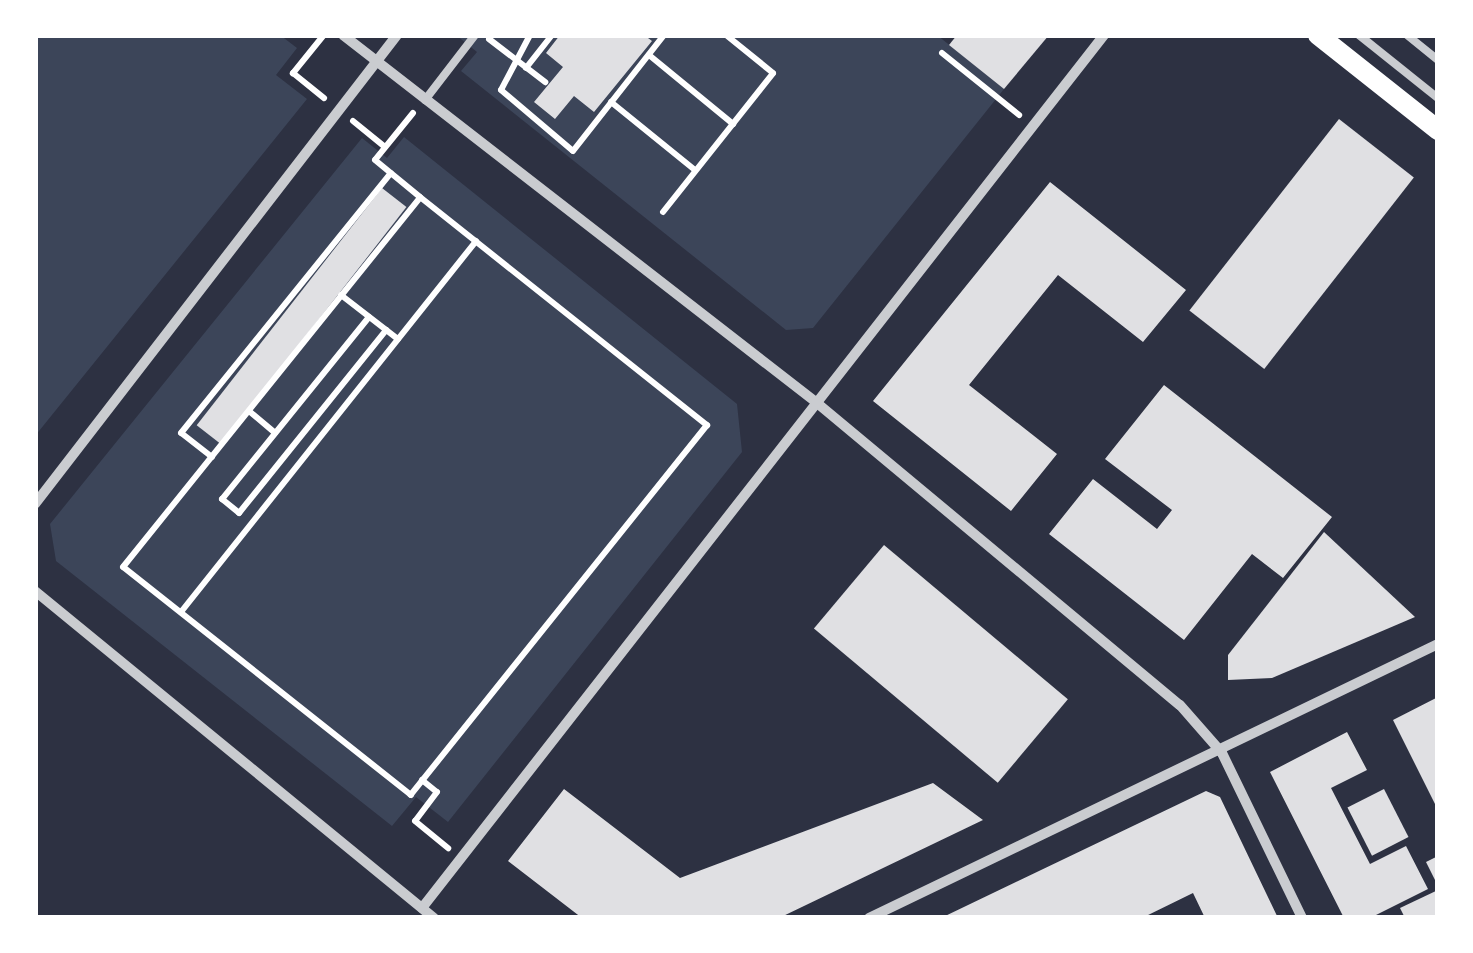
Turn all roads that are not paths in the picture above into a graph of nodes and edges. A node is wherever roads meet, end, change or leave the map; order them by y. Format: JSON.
{"nodes":[{"id":1,"x":343,"y":35,"type":"edge"},
{"id":2,"x":397,"y":35,"type":"edge"},
{"id":3,"x":475,"y":35,"type":"edge"},
{"id":4,"x":1104,"y":35,"type":"edge"},
{"id":5,"x":1318,"y":35,"type":"edge"},
{"id":6,"x":1359,"y":35,"type":"edge"},
{"id":7,"x":1407,"y":35,"type":"edge"},
{"id":8,"x":1438,"y":60,"type":"edge"},
{"id":9,"x":375,"y":62,"type":"junction"},
{"id":10,"x":1438,"y":98,"type":"edge"},
{"id":11,"x":425,"y":100,"type":"junction"},
{"id":12,"x":1438,"y":130,"type":"edge"},
{"id":13,"x":818,"y":403,"type":"junction"},
{"id":14,"x":35,"y":504,"type":"edge"},
{"id":15,"x":35,"y":591,"type":"edge"},
{"id":16,"x":1438,"y":644,"type":"edge"},
{"id":17,"x":1222,"y":753,"type":"junction"},
{"id":18,"x":422,"y":908,"type":"junction"},
{"id":19,"x":434,"y":918,"type":"edge"},
{"id":20,"x":868,"y":918,"type":"edge"},
{"id":21,"x":1302,"y":918,"type":"edge"}],
"edges":[{"from":1,"to":9,"type":"street"},
{"from":2,"to":9,"type":"street"},
{"from":3,"to":11,"type":"lane"},
{"from":4,"to":13,"type":"street"},
{"from":5,"to":12,"type":"main road"},
{"from":6,"to":10,"type":"lane"},
{"from":7,"to":8,"type":"lane"},
{"from":9,"to":11,"type":"street"},
{"from":9,"to":14,"type":"street"},
{"from":11,"to":13,"type":"street"},
{"from":13,"to":17,"type":"street"},
{"from":13,"to":18,"type":"street"},
{"from":15,"to":18,"type":"street"},
{"from":16,"to":17,"type":"street"},
{"from":17,"to":20,"type":"street"},
{"from":17,"to":21,"type":"street"},
{"from":18,"to":19,"type":"street"}]}
